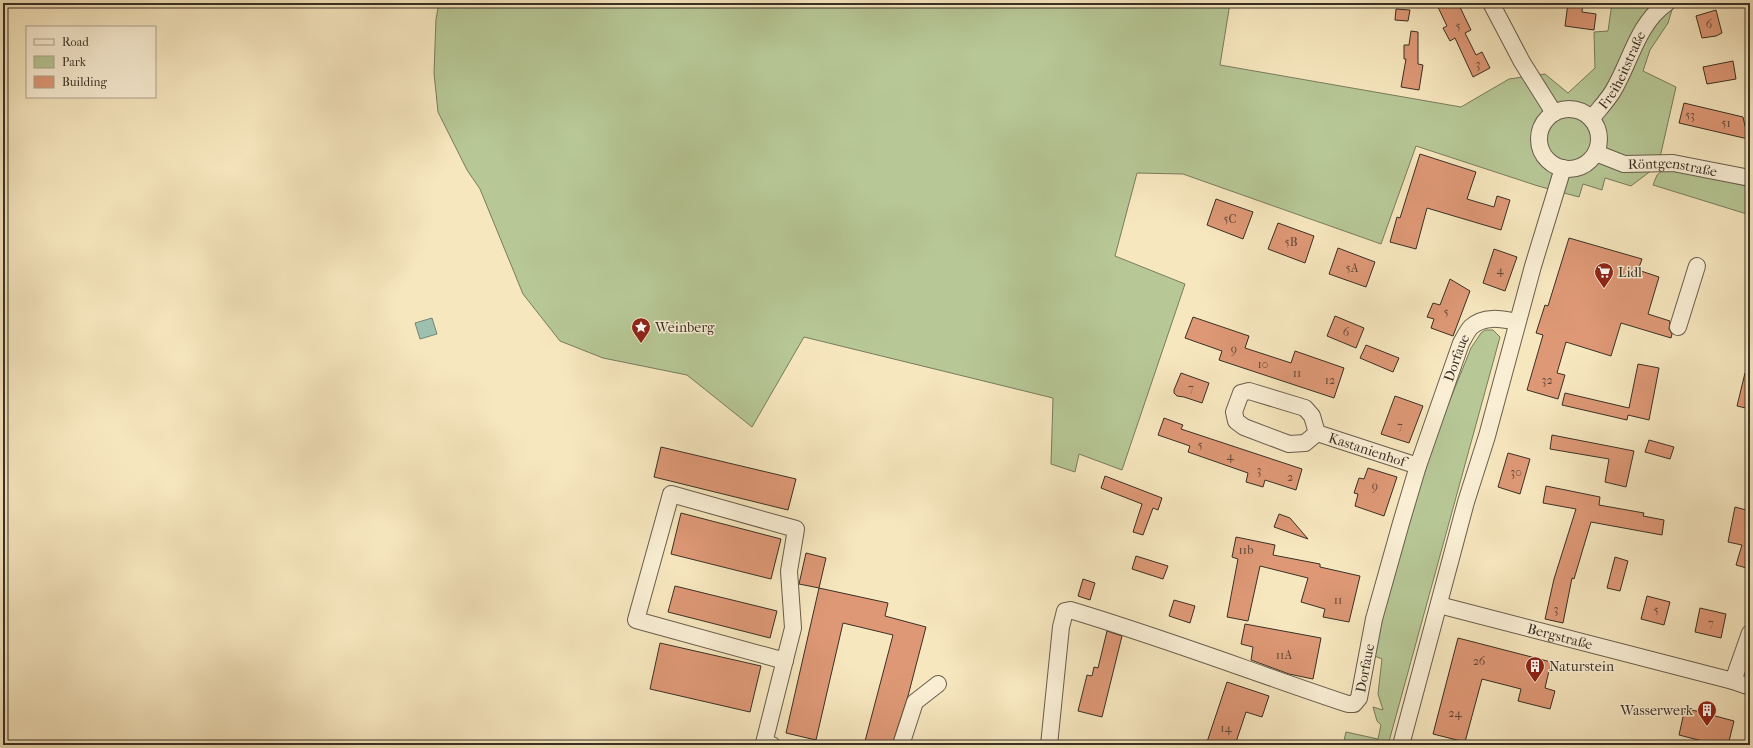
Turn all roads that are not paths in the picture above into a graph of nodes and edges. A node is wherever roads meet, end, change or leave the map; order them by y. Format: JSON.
{"nodes":[{"id":1,"x":1491,"y":3,"type":"edge"},
{"id":2,"x":1667,"y":3,"type":"edge"},
{"id":3,"x":1554,"y":112,"type":"junction"},
{"id":4,"x":1592,"y":118,"type":"junction"},
{"id":5,"x":1596,"y":153,"type":"junction"},
{"id":6,"x":1563,"y":168,"type":"junction"},
{"id":7,"x":1750,"y":178,"type":"edge"},
{"id":8,"x":1696,"y":266,"type":"dead end"},
{"id":9,"x":1517,"y":322,"type":"junction"},
{"id":10,"x":1678,"y":327,"type":"dead end"},
{"id":11,"x":1317,"y":433,"type":"junction"},
{"id":12,"x":1418,"y":466,"type":"junction"},
{"id":13,"x":1440,"y":605,"type":"junction"},
{"id":14,"x":1750,"y":633,"type":"edge"},
{"id":15,"x":785,"y":661,"type":"junction"},
{"id":16,"x":1733,"y":681,"type":"junction"},
{"id":17,"x":938,"y":684,"type":"dead end"},
{"id":18,"x":1750,"y":687,"type":"edge"},
{"id":19,"x":772,"y":745,"type":"edge"},
{"id":20,"x":901,"y":745,"type":"edge"},
{"id":21,"x":1048,"y":745,"type":"edge"},
{"id":22,"x":1401,"y":745,"type":"edge"}],
"edges":[{"from":1,"to":3,"type":"street"},
{"from":2,"to":4,"type":"street","name":"Freiheitstraße"},
{"from":3,"to":4,"type":"street"},
{"from":3,"to":6,"type":"street"},
{"from":4,"to":5,"type":"street"},
{"from":5,"to":6,"type":"street"},
{"from":5,"to":7,"type":"street","name":"Röntgenstraße"},
{"from":6,"to":9,"type":"street"},
{"from":8,"to":10,"type":"street"},
{"from":9,"to":12,"type":"street","name":"Dorfaue"},
{"from":9,"to":13,"type":"street"},
{"from":11,"to":11,"type":"street","name":"Kastanienhof"},
{"from":11,"to":12,"type":"street","name":"Kastanienhof"},
{"from":12,"to":21,"type":"street","name":"Dorfaue"},
{"from":13,"to":16,"type":"street","name":"Bergstraße"},
{"from":13,"to":22,"type":"street"},
{"from":14,"to":16,"type":"street"},
{"from":15,"to":15,"type":"street"},
{"from":15,"to":19,"type":"street"},
{"from":16,"to":18,"type":"street","name":"Bergstraße"},
{"from":17,"to":20,"type":"street"}]}
